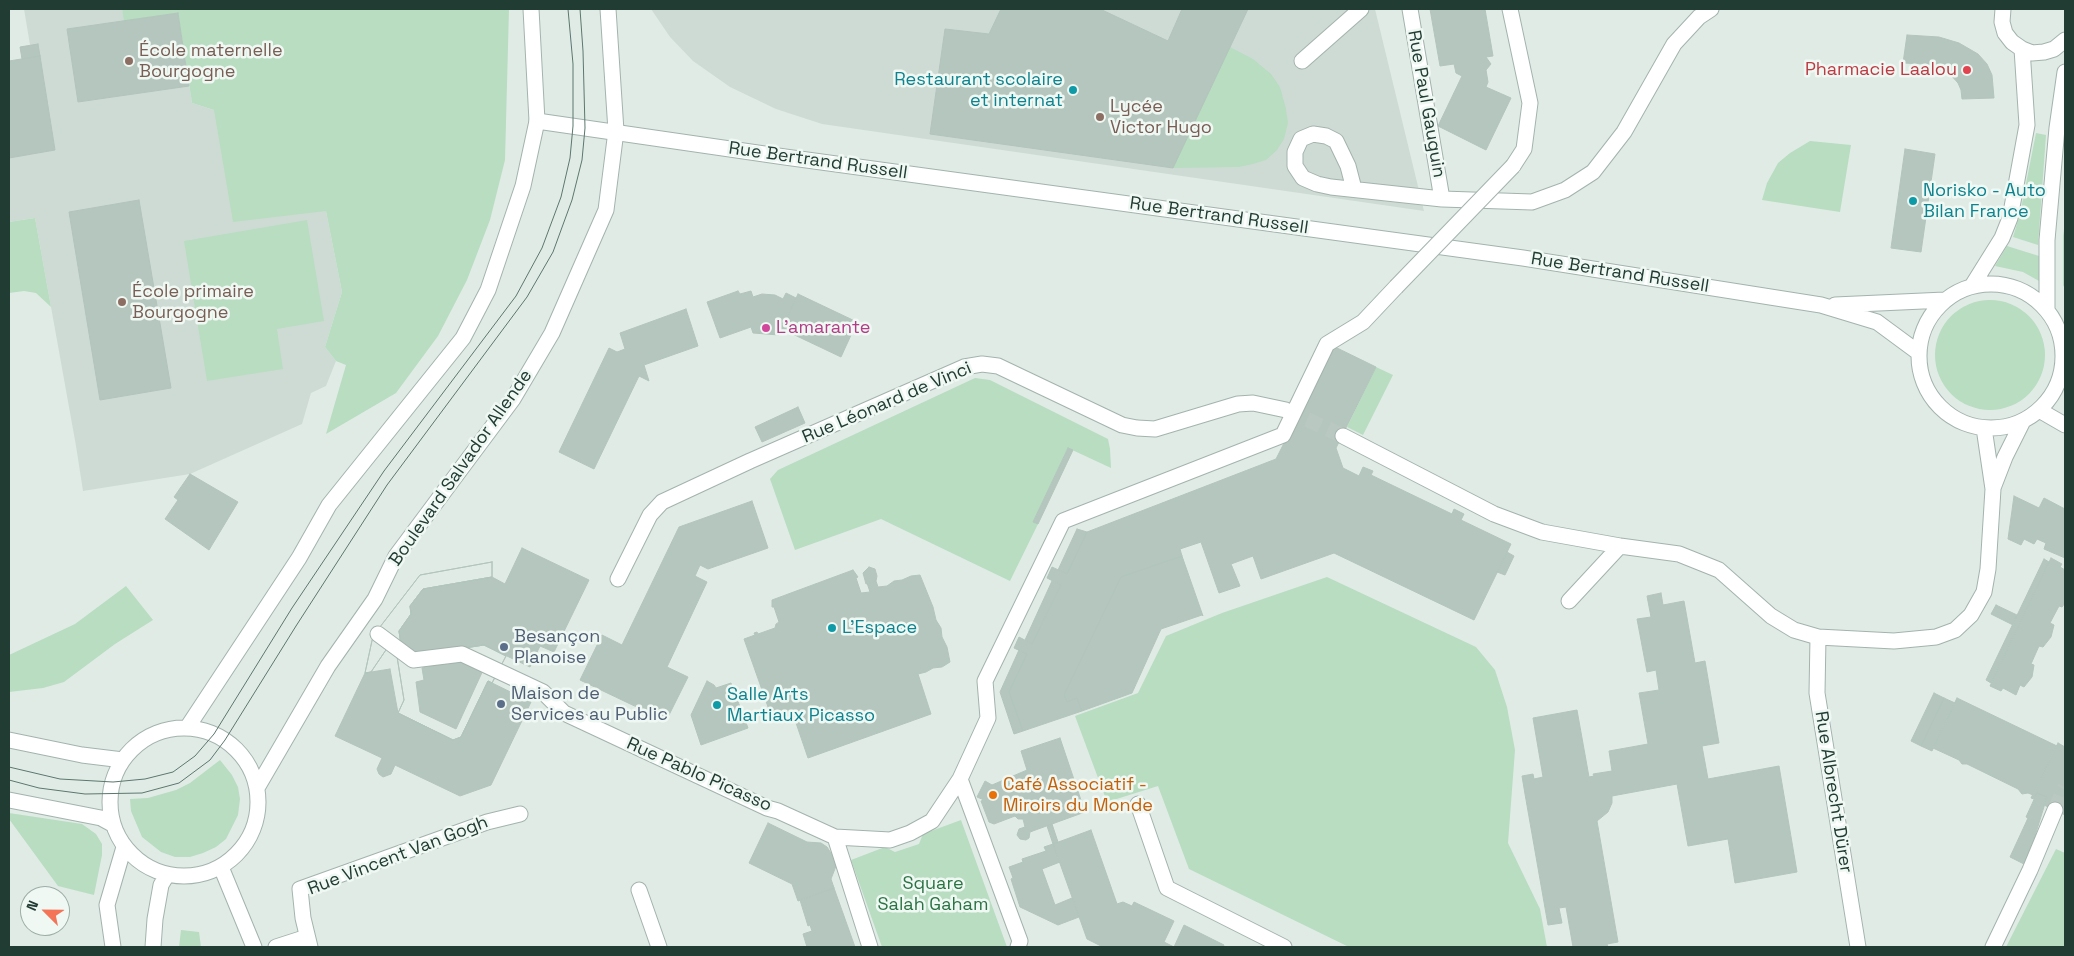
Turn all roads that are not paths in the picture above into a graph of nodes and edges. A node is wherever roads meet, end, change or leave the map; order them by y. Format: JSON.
{"nodes":[{"id":1,"x":532,"y":9,"type":"edge"},
{"id":2,"x":608,"y":9,"type":"edge"},
{"id":3,"x":1361,"y":9,"type":"edge"},
{"id":4,"x":1410,"y":9,"type":"edge"},
{"id":5,"x":1510,"y":9,"type":"edge"},
{"id":6,"x":1711,"y":9,"type":"edge"},
{"id":7,"x":1999,"y":9,"type":"edge"},
{"id":8,"x":2065,"y":40,"type":"edge"},
{"id":9,"x":2022,"y":49,"type":"junction"},
{"id":10,"x":1302,"y":61,"type":"dead end"},
{"id":11,"x":2065,"y":72,"type":"edge"},
{"id":12,"x":2065,"y":114,"type":"edge"},
{"id":13,"x":537,"y":121,"type":"junction"},
{"id":14,"x":2057,"y":128,"type":"junction"},
{"id":15,"x":616,"y":131,"type":"junction"},
{"id":16,"x":1354,"y":189,"type":"dead end"},
{"id":17,"x":1442,"y":199,"type":"junction"},
{"id":18,"x":1972,"y":286,"type":"junction"},
{"id":19,"x":1945,"y":300,"type":"junction"},
{"id":20,"x":1821,"y":305,"type":"junction"},
{"id":21,"x":2047,"y":310,"type":"junction"},
{"id":22,"x":1919,"y":353,"type":"junction"},
{"id":23,"x":2058,"y":382,"type":"junction"},
{"id":24,"x":2065,"y":397,"type":"edge"},
{"id":25,"x":1286,"y":410,"type":"tunnel mouth"},
{"id":26,"x":2039,"y":410,"type":"junction"},
{"id":27,"x":2023,"y":420,"type":"junction"},
{"id":28,"x":2065,"y":425,"type":"edge"},
{"id":29,"x":1984,"y":428,"type":"junction"},
{"id":30,"x":1343,"y":436,"type":"tunnel mouth"},
{"id":31,"x":1993,"y":489,"type":"junction"},
{"id":32,"x":1620,"y":546,"type":"junction"},
{"id":33,"x":618,"y":579,"type":"dead end"},
{"id":34,"x":1570,"y":601,"type":"dead end"},
{"id":35,"x":378,"y":634,"type":"dead end"},
{"id":36,"x":1818,"y":637,"type":"junction"},
{"id":37,"x":187,"y":728,"type":"junction"},
{"id":38,"x":9,"y":740,"type":"edge"},
{"id":39,"x":123,"y":760,"type":"junction"},
{"id":40,"x":960,"y":779,"type":"junction"},
{"id":41,"x":256,"y":788,"type":"junction"},
{"id":42,"x":9,"y":800,"type":"edge"},
{"id":43,"x":1138,"y":804,"type":"dead end"},
{"id":44,"x":2055,"y":810,"type":"tunnel mouth"},
{"id":45,"x":520,"y":814,"type":"dead end"},
{"id":46,"x":112,"y":824,"type":"junction"},
{"id":47,"x":835,"y":837,"type":"junction"},
{"id":48,"x":124,"y":846,"type":"junction"},
{"id":49,"x":221,"y":867,"type":"junction"},
{"id":50,"x":167,"y":875,"type":"junction"},
{"id":51,"x":639,"y":890,"type":"dead end"},
{"id":52,"x":309,"y":942,"type":"edge"},
{"id":53,"x":113,"y":947,"type":"edge"},
{"id":54,"x":153,"y":947,"type":"edge"},
{"id":55,"x":254,"y":947,"type":"edge"},
{"id":56,"x":276,"y":947,"type":"edge"},
{"id":57,"x":659,"y":947,"type":"edge"},
{"id":58,"x":870,"y":947,"type":"edge"},
{"id":59,"x":1018,"y":947,"type":"edge"},
{"id":60,"x":1284,"y":947,"type":"edge"},
{"id":61,"x":1858,"y":947,"type":"edge"},
{"id":62,"x":1993,"y":947,"type":"edge"}],
"edges":[{"from":1,"to":13,"type":"street"},
{"from":2,"to":15,"type":"street","name":"Boulevard Salvador Allende"},
{"from":3,"to":10,"type":"street"},
{"from":4,"to":17,"type":"street","name":"Rue Paul Gauguin"},
{"from":5,"to":40,"type":"street","bridge":true},
{"from":6,"to":17,"type":"street"},
{"from":7,"to":9,"type":"street"},
{"from":8,"to":9,"type":"street"},
{"from":9,"to":18,"type":"street"},
{"from":11,"to":14,"type":"street"},
{"from":12,"to":14,"type":"street"},
{"from":13,"to":15,"type":"street","name":"Rue Bertrand Russell"},
{"from":13,"to":37,"type":"street"},
{"from":14,"to":21,"type":"street"},
{"from":15,"to":20,"type":"street","name":"Rue Bertrand Russell"},
{"from":15,"to":41,"type":"street","name":"Boulevard Salvador Allende"},
{"from":16,"to":17,"type":"street"},
{"from":18,"to":19,"type":"street"},
{"from":18,"to":21,"type":"street"},
{"from":19,"to":20,"type":"street","name":"Rue Bertrand Russell"},
{"from":19,"to":22,"type":"street"},
{"from":20,"to":22,"type":"street","name":"Rue Bertrand Russell"},
{"from":21,"to":23,"type":"street"},
{"from":22,"to":29,"type":"street"},
{"from":23,"to":24,"type":"street"},
{"from":23,"to":26,"type":"street"},
{"from":25,"to":33,"type":"street","name":"Rue Léonard de Vinci"},
{"from":26,"to":27,"type":"street"},
{"from":26,"to":28,"type":"street"},
{"from":27,"to":29,"type":"street"},
{"from":27,"to":31,"type":"street"},
{"from":29,"to":31,"type":"street"},
{"from":30,"to":32,"type":"street"},
{"from":31,"to":36,"type":"street"},
{"from":32,"to":34,"type":"street"},
{"from":32,"to":36,"type":"street"},
{"from":35,"to":47,"type":"street","name":"Rue Pablo Picasso"},
{"from":36,"to":61,"type":"street","name":"Rue Albrecht Dürer"},
{"from":37,"to":39,"type":"street"},
{"from":37,"to":41,"type":"street"},
{"from":38,"to":39,"type":"street"},
{"from":39,"to":46,"type":"street"},
{"from":40,"to":47,"type":"street"},
{"from":40,"to":59,"type":"street"},
{"from":41,"to":49,"type":"street"},
{"from":42,"to":46,"type":"street"},
{"from":43,"to":60,"type":"street"},
{"from":44,"to":62,"type":"street"},
{"from":45,"to":52,"type":"street","name":"Rue Vincent Van Gogh"},
{"from":46,"to":48,"type":"street"},
{"from":47,"to":58,"type":"street"},
{"from":48,"to":50,"type":"street"},
{"from":48,"to":53,"type":"street"},
{"from":49,"to":50,"type":"street"},
{"from":49,"to":55,"type":"street"},
{"from":50,"to":54,"type":"street"},
{"from":51,"to":57,"type":"street"},
{"from":52,"to":56,"type":"street"}]}
